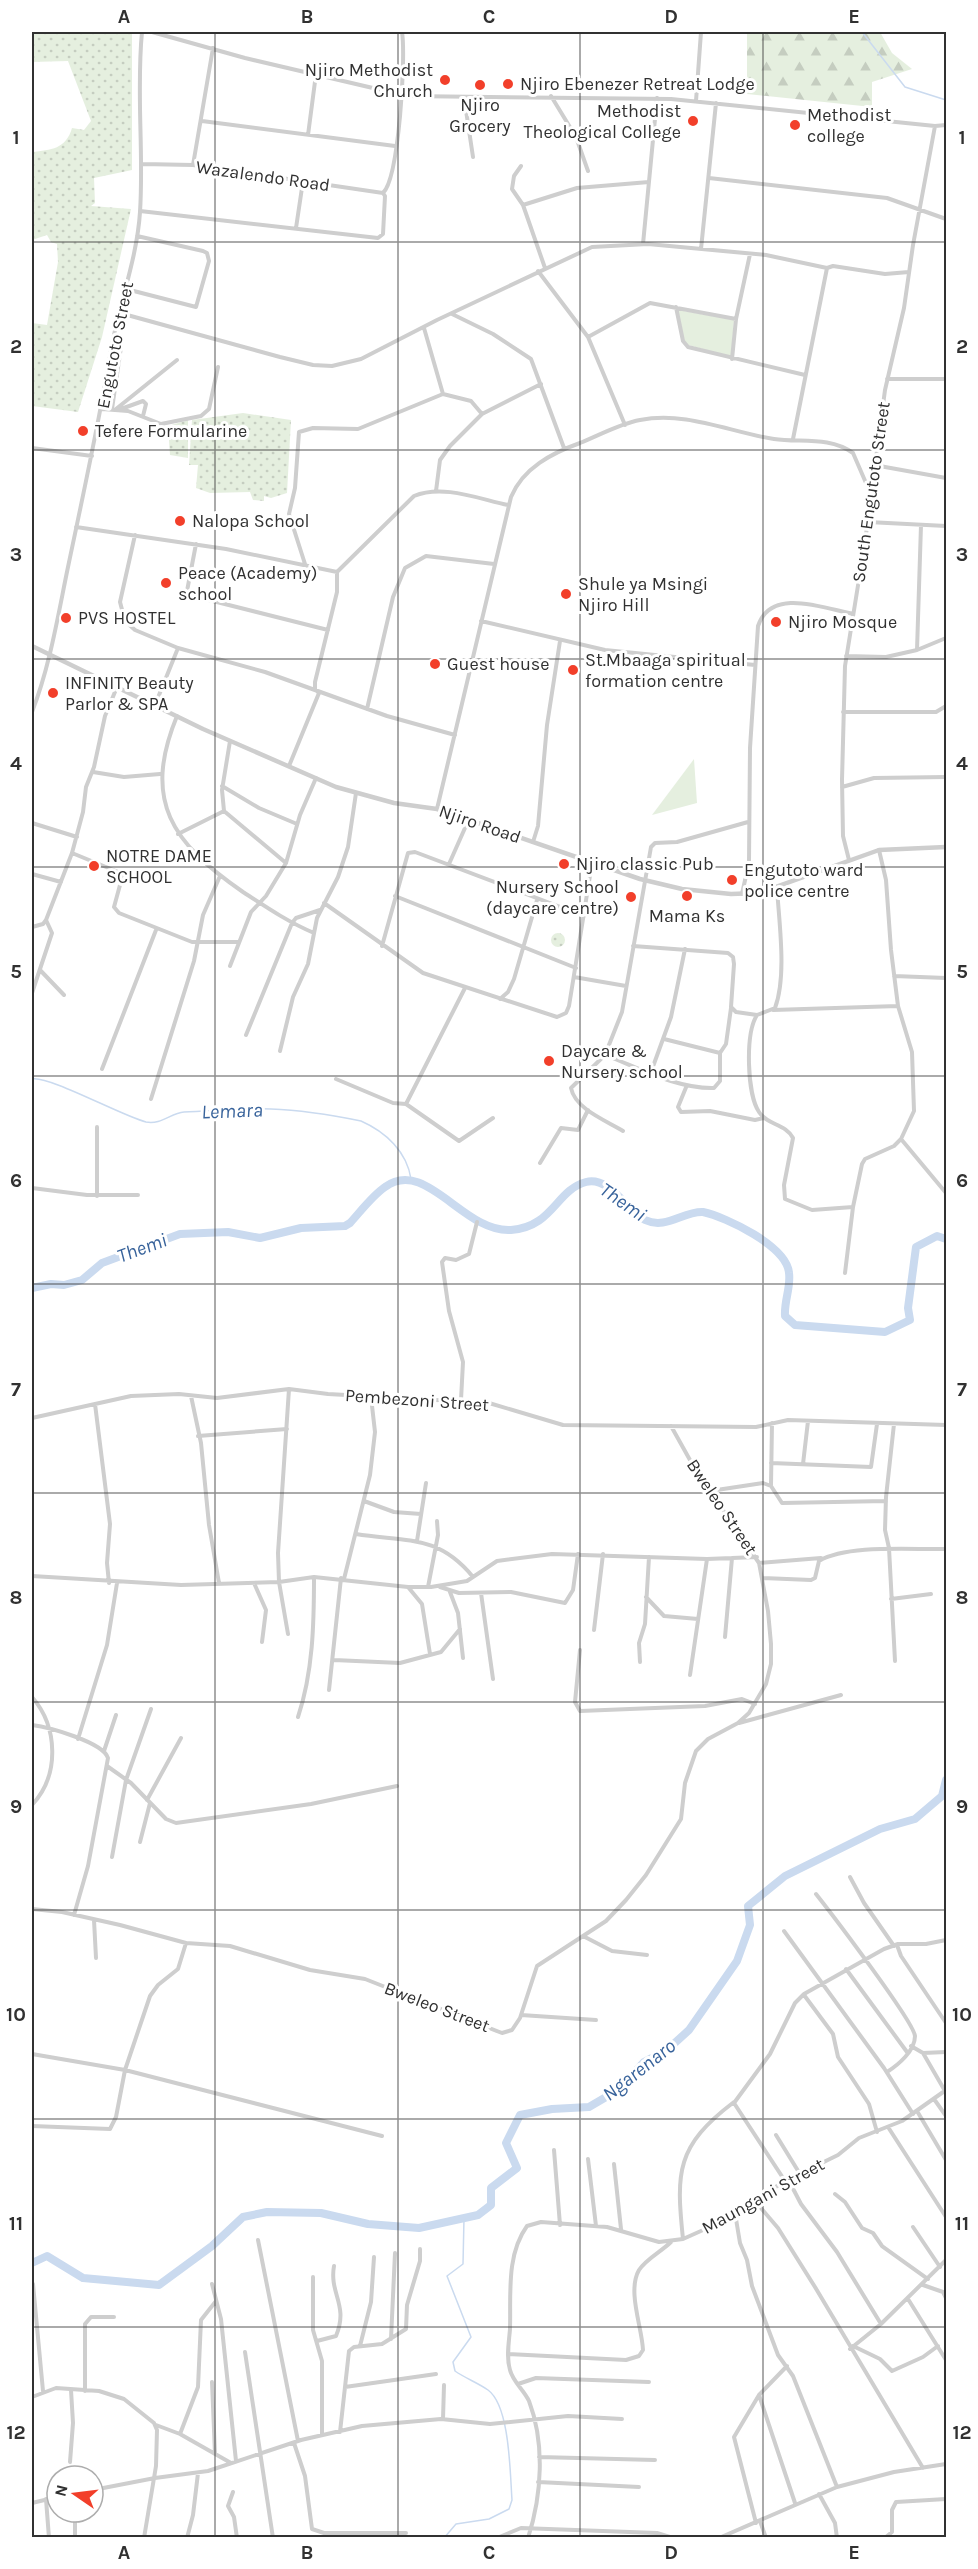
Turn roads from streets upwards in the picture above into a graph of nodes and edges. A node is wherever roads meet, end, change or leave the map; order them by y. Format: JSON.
{"nodes":[{"id":1,"x":142,"y":32,"type":"edge"},
{"id":2,"x":152,"y":32,"type":"edge"},
{"id":3,"x":402,"y":32,"type":"edge"},
{"id":4,"x":701,"y":32,"type":"edge"},
{"id":5,"x":213,"y":48,"type":"junction"},
{"id":6,"x":316,"y":74,"type":"junction"},
{"id":7,"x":401,"y":95,"type":"junction"},
{"id":8,"x":551,"y":95,"type":"junction"},
{"id":9,"x":464,"y":97,"type":"junction"},
{"id":10,"x":657,"y":98,"type":"junction"},
{"id":11,"x":696,"y":101,"type":"junction"},
{"id":12,"x":716,"y":103,"type":"junction"},
{"id":13,"x":202,"y":121,"type":"junction"},
{"id":14,"x":946,"y":124,"type":"edge"},
{"id":15,"x":935,"y":126,"type":"junction"},
{"id":16,"x":308,"y":135,"type":"junction"},
{"id":17,"x":396,"y":147,"type":"junction"},
{"id":18,"x":472,"y":157,"type":"dead end"},
{"id":19,"x":142,"y":164,"type":"junction"},
{"id":20,"x":193,"y":165,"type":"junction"},
{"id":21,"x":521,"y":166,"type":"dead end"},
{"id":22,"x":588,"y":171,"type":"dead end"},
{"id":23,"x":709,"y":178,"type":"junction"},
{"id":24,"x":303,"y":181,"type":"junction"},
{"id":25,"x":649,"y":182,"type":"junction"},
{"id":26,"x":383,"y":193,"type":"junction"},
{"id":27,"x":523,"y":205,"type":"junction"},
{"id":28,"x":920,"y":210,"type":"junction"},
{"id":29,"x":140,"y":211,"type":"junction"},
{"id":30,"x":946,"y":219,"type":"edge"},
{"id":31,"x":296,"y":228,"type":"junction"},
{"id":32,"x":137,"y":236,"type":"junction"},
{"id":33,"x":643,"y":244,"type":"junction"},
{"id":34,"x":701,"y":249,"type":"junction"},
{"id":35,"x":750,"y":254,"type":"junction"},
{"id":36,"x":545,"y":268,"type":"junction"},
{"id":37,"x":827,"y":268,"type":"junction"},
{"id":38,"x":538,"y":271,"type":"junction"},
{"id":39,"x":909,"y":272,"type":"junction"},
{"id":40,"x":126,"y":289,"type":"junction"},
{"id":41,"x":676,"y":307,"type":"junction"},
{"id":42,"x":120,"y":313,"type":"junction"},
{"id":43,"x":452,"y":313,"type":"junction"},
{"id":44,"x":736,"y":319,"type":"junction"},
{"id":45,"x":424,"y":328,"type":"junction"},
{"id":46,"x":588,"y":337,"type":"junction"},
{"id":47,"x":121,"y":347,"type":"dead end"},
{"id":48,"x":732,"y":359,"type":"junction"},
{"id":49,"x":177,"y":360,"type":"dead end"},
{"id":50,"x":218,"y":367,"type":"dead end"},
{"id":51,"x":805,"y":375,"type":"junction"},
{"id":52,"x":887,"y":378,"type":"junction"},
{"id":53,"x":946,"y":379,"type":"edge"},
{"id":54,"x":541,"y":384,"type":"junction"},
{"id":55,"x":443,"y":394,"type":"junction"},
{"id":56,"x":102,"y":409,"type":"junction"},
{"id":57,"x":116,"y":409,"type":"junction"},
{"id":58,"x":482,"y":414,"type":"junction"},
{"id":59,"x":143,"y":416,"type":"junction"},
{"id":60,"x":625,"y":425,"type":"junction"},
{"id":61,"x":793,"y":439,"type":"junction"},
{"id":62,"x":32,"y":448,"type":"edge"},
{"id":63,"x":564,"y":448,"type":"junction"},
{"id":64,"x":92,"y":456,"type":"junction"},
{"id":65,"x":874,"y":465,"type":"junction"},
{"id":66,"x":946,"y":478,"type":"edge"},
{"id":67,"x":871,"y":487,"type":"junction"},
{"id":68,"x":436,"y":491,"type":"junction"},
{"id":69,"x":509,"y":506,"type":"junction"},
{"id":70,"x":868,"y":522,"type":"junction"},
{"id":71,"x":921,"y":525,"type":"junction"},
{"id":72,"x":946,"y":526,"type":"edge"},
{"id":73,"x":76,"y":527,"type":"junction"},
{"id":74,"x":135,"y":535,"type":"junction"},
{"id":75,"x":196,"y":544,"type":"junction"},
{"id":76,"x":305,"y":564,"type":"junction"},
{"id":77,"x":494,"y":564,"type":"junction"},
{"id":78,"x":337,"y":572,"type":"junction"},
{"id":79,"x":853,"y":614,"type":"junction"},
{"id":80,"x":481,"y":621,"type":"junction"},
{"id":81,"x":328,"y":630,"type":"junction"},
{"id":82,"x":946,"y":638,"type":"edge"},
{"id":83,"x":560,"y":641,"type":"junction"},
{"id":84,"x":32,"y":646,"type":"edge"},
{"id":85,"x":178,"y":648,"type":"junction"},
{"id":86,"x":917,"y":650,"type":"junction"},
{"id":87,"x":49,"y":654,"type":"junction"},
{"id":88,"x":846,"y":656,"type":"junction"},
{"id":89,"x":755,"y":665,"type":"junction"},
{"id":90,"x":117,"y":687,"type":"junction"},
{"id":91,"x":319,"y":693,"type":"junction"},
{"id":92,"x":155,"y":705,"type":"junction"},
{"id":93,"x":946,"y":706,"type":"edge"},
{"id":94,"x":367,"y":709,"type":"junction"},
{"id":95,"x":32,"y":712,"type":"edge"},
{"id":96,"x":843,"y":712,"type":"junction"},
{"id":97,"x":177,"y":715,"type":"junction"},
{"id":98,"x":455,"y":735,"type":"junction"},
{"id":99,"x":230,"y":741,"type":"junction"},
{"id":100,"x":289,"y":766,"type":"junction"},
{"id":101,"x":93,"y":772,"type":"junction"},
{"id":102,"x":160,"y":774,"type":"junction"},
{"id":103,"x":946,"y":777,"type":"edge"},
{"id":104,"x":316,"y":778,"type":"junction"},
{"id":105,"x":222,"y":786,"type":"junction"},
{"id":106,"x":842,"y":787,"type":"junction"},
{"id":107,"x":356,"y":793,"type":"junction"},
{"id":108,"x":437,"y":809,"type":"junction"},
{"id":109,"x":224,"y":811,"type":"junction"},
{"id":110,"x":469,"y":819,"type":"junction"},
{"id":111,"x":748,"y":822,"type":"junction"},
{"id":112,"x":32,"y":823,"type":"edge"},
{"id":113,"x":297,"y":824,"type":"junction"},
{"id":114,"x":178,"y":834,"type":"junction"},
{"id":115,"x":77,"y":837,"type":"junction"},
{"id":116,"x":533,"y":842,"type":"junction"},
{"id":117,"x":946,"y":847,"type":"edge"},
{"id":118,"x":879,"y":850,"type":"junction"},
{"id":119,"x":72,"y":853,"type":"junction"},
{"id":120,"x":849,"y":860,"type":"junction"},
{"id":121,"x":286,"y":863,"type":"junction"},
{"id":122,"x":592,"y":863,"type":"junction"},
{"id":123,"x":449,"y":864,"type":"junction"},
{"id":124,"x":32,"y":874,"type":"edge"},
{"id":125,"x":220,"y":876,"type":"junction"},
{"id":126,"x":644,"y":880,"type":"junction"},
{"id":127,"x":61,"y":882,"type":"junction"},
{"id":128,"x":777,"y":888,"type":"junction"},
{"id":129,"x":742,"y":894,"type":"junction"},
{"id":130,"x":395,"y":896,"type":"junction"},
{"id":131,"x":537,"y":900,"type":"junction"},
{"id":132,"x":258,"y":902,"type":"junction"},
{"id":133,"x":324,"y":903,"type":"junction"},
{"id":134,"x":321,"y":910,"type":"junction"},
{"id":135,"x":584,"y":916,"type":"junction"},
{"id":136,"x":46,"y":920,"type":"junction"},
{"id":137,"x":292,"y":923,"type":"junction"},
{"id":138,"x":32,"y":927,"type":"edge"},
{"id":139,"x":156,"y":930,"type":"junction"},
{"id":140,"x":314,"y":933,"type":"junction"},
{"id":141,"x":197,"y":942,"type":"junction"},
{"id":142,"x":238,"y":942,"type":"junction"},
{"id":143,"x":382,"y":946,"type":"junction"},
{"id":144,"x":525,"y":946,"type":"junction"},
{"id":145,"x":633,"y":946,"type":"junction"},
{"id":146,"x":685,"y":949,"type":"junction"},
{"id":147,"x":230,"y":966,"type":"dead end"},
{"id":148,"x":576,"y":968,"type":"junction"},
{"id":149,"x":40,"y":970,"type":"junction"},
{"id":150,"x":894,"y":976,"type":"junction"},
{"id":151,"x":574,"y":977,"type":"junction"},
{"id":152,"x":946,"y":978,"type":"edge"},
{"id":153,"x":626,"y":986,"type":"junction"},
{"id":154,"x":465,"y":988,"type":"junction"},
{"id":155,"x":32,"y":993,"type":"edge"},
{"id":156,"x":64,"y":995,"type":"dead end"},
{"id":157,"x":499,"y":999,"type":"junction"},
{"id":158,"x":898,"y":1006,"type":"junction"},
{"id":159,"x":731,"y":1007,"type":"junction"},
{"id":160,"x":773,"y":1010,"type":"junction"},
{"id":161,"x":756,"y":1015,"type":"junction"},
{"id":162,"x":246,"y":1035,"type":"dead end"},
{"id":163,"x":664,"y":1039,"type":"junction"},
{"id":164,"x":280,"y":1051,"type":"dead end"},
{"id":165,"x":720,"y":1053,"type":"junction"},
{"id":166,"x":605,"y":1055,"type":"junction"},
{"id":167,"x":102,"y":1069,"type":"dead end"},
{"id":168,"x":651,"y":1072,"type":"junction"},
{"id":169,"x":336,"y":1079,"type":"dead end"},
{"id":170,"x":687,"y":1085,"type":"junction"},
{"id":171,"x":151,"y":1099,"type":"dead end"},
{"id":172,"x":406,"y":1104,"type":"junction"},
{"id":173,"x":588,"y":1110,"type":"junction"},
{"id":174,"x":493,"y":1118,"type":"dead end"},
{"id":175,"x":765,"y":1118,"type":"junction"},
{"id":176,"x":97,"y":1126,"type":"dead end"},
{"id":177,"x":623,"y":1131,"type":"dead end"},
{"id":178,"x":901,"y":1140,"type":"junction"},
{"id":179,"x":540,"y":1163,"type":"dead end"},
{"id":180,"x":32,"y":1188,"type":"edge"},
{"id":181,"x":946,"y":1193,"type":"edge"},
{"id":182,"x":138,"y":1195,"type":"dead end"},
{"id":183,"x":97,"y":1196,"type":"junction"},
{"id":184,"x":853,"y":1208,"type":"junction"},
{"id":185,"x":477,"y":1222,"type":"dead end"},
{"id":186,"x":845,"y":1273,"type":"dead end"},
{"id":187,"x":289,"y":1389,"type":"junction"},
{"id":188,"x":191,"y":1396,"type":"junction"},
{"id":189,"x":371,"y":1397,"type":"junction"},
{"id":190,"x":461,"y":1400,"type":"junction"},
{"id":191,"x":95,"y":1404,"type":"junction"},
{"id":192,"x":32,"y":1418,"type":"edge"},
{"id":193,"x":808,"y":1421,"type":"junction"},
{"id":194,"x":773,"y":1422,"type":"junction"},
{"id":195,"x":877,"y":1424,"type":"junction"},
{"id":196,"x":894,"y":1424,"type":"junction"},
{"id":197,"x":946,"y":1425,"type":"edge"},
{"id":198,"x":671,"y":1426,"type":"junction"},
{"id":199,"x":287,"y":1429,"type":"junction"},
{"id":200,"x":198,"y":1436,"type":"junction"},
{"id":201,"x":771,"y":1463,"type":"junction"},
{"id":202,"x":803,"y":1464,"type":"junction"},
{"id":203,"x":426,"y":1483,"type":"dead end"},
{"id":204,"x":771,"y":1486,"type":"junction"},
{"id":205,"x":710,"y":1491,"type":"junction"},
{"id":206,"x":886,"y":1501,"type":"junction"},
{"id":207,"x":364,"y":1502,"type":"junction"},
{"id":208,"x":421,"y":1514,"type":"junction"},
{"id":209,"x":437,"y":1521,"type":"dead end"},
{"id":210,"x":356,"y":1534,"type":"junction"},
{"id":211,"x":417,"y":1541,"type":"junction"},
{"id":212,"x":435,"y":1546,"type":"junction"},
{"id":213,"x":889,"y":1548,"type":"junction"},
{"id":214,"x":946,"y":1549,"type":"edge"},
{"id":215,"x":578,"y":1554,"type":"junction"},
{"id":216,"x":603,"y":1554,"type":"junction"},
{"id":217,"x":649,"y":1557,"type":"junction"},
{"id":218,"x":757,"y":1557,"type":"junction"},
{"id":219,"x":732,"y":1558,"type":"junction"},
{"id":220,"x":822,"y":1558,"type":"junction"},
{"id":221,"x":707,"y":1559,"type":"junction"},
{"id":222,"x":759,"y":1563,"type":"junction"},
{"id":223,"x":32,"y":1576,"type":"edge"},
{"id":224,"x":314,"y":1577,"type":"junction"},
{"id":225,"x":473,"y":1577,"type":"junction"},
{"id":226,"x":343,"y":1578,"type":"junction"},
{"id":227,"x":763,"y":1578,"type":"junction"},
{"id":228,"x":254,"y":1582,"type":"junction"},
{"id":229,"x":279,"y":1582,"type":"junction"},
{"id":230,"x":109,"y":1583,"type":"junction"},
{"id":231,"x":117,"y":1583,"type":"junction"},
{"id":232,"x":219,"y":1583,"type":"junction"},
{"id":233,"x":439,"y":1586,"type":"junction"},
{"id":234,"x":408,"y":1587,"type":"junction"},
{"id":235,"x":428,"y":1587,"type":"junction"},
{"id":236,"x":449,"y":1592,"type":"junction"},
{"id":237,"x":481,"y":1593,"type":"junction"},
{"id":238,"x":931,"y":1594,"type":"dead end"},
{"id":239,"x":646,"y":1597,"type":"junction"},
{"id":240,"x":891,"y":1599,"type":"junction"},
{"id":241,"x":698,"y":1619,"type":"junction"},
{"id":242,"x":460,"y":1629,"type":"junction"},
{"id":243,"x":594,"y":1630,"type":"dead end"},
{"id":244,"x":288,"y":1634,"type":"dead end"},
{"id":245,"x":725,"y":1637,"type":"dead end"},
{"id":246,"x":262,"y":1642,"type":"dead end"},
{"id":247,"x":580,"y":1650,"type":"dead end"},
{"id":248,"x":430,"y":1654,"type":"junction"},
{"id":249,"x":463,"y":1658,"type":"dead end"},
{"id":250,"x":334,"y":1660,"type":"junction"},
{"id":251,"x":895,"y":1661,"type":"dead end"},
{"id":252,"x":640,"y":1662,"type":"dead end"},
{"id":253,"x":690,"y":1675,"type":"dead end"},
{"id":254,"x":493,"y":1680,"type":"dead end"},
{"id":255,"x":329,"y":1690,"type":"dead end"},
{"id":256,"x":841,"y":1695,"type":"dead end"},
{"id":257,"x":32,"y":1697,"type":"edge"},
{"id":258,"x":755,"y":1704,"type":"junction"},
{"id":259,"x":151,"y":1709,"type":"dead end"},
{"id":260,"x":116,"y":1715,"type":"dead end"},
{"id":261,"x":298,"y":1717,"type":"dead end"},
{"id":262,"x":738,"y":1723,"type":"junction"},
{"id":263,"x":32,"y":1725,"type":"edge"},
{"id":264,"x":51,"y":1728,"type":"junction"},
{"id":265,"x":181,"y":1738,"type":"dead end"},
{"id":266,"x":78,"y":1739,"type":"junction"},
{"id":267,"x":104,"y":1751,"type":"junction"},
{"id":268,"x":107,"y":1766,"type":"junction"},
{"id":269,"x":126,"y":1780,"type":"junction"},
{"id":270,"x":397,"y":1786,"type":"dead end"},
{"id":271,"x":148,"y":1801,"type":"junction"},
{"id":272,"x":32,"y":1805,"type":"edge"},
{"id":273,"x":140,"y":1842,"type":"dead end"},
{"id":274,"x":112,"y":1857,"type":"dead end"},
{"id":275,"x":850,"y":1876,"type":"dead end"},
{"id":276,"x":816,"y":1894,"type":"dead end"},
{"id":277,"x":32,"y":1909,"type":"edge"},
{"id":278,"x":74,"y":1915,"type":"junction"},
{"id":279,"x":94,"y":1920,"type":"junction"},
{"id":280,"x":784,"y":1931,"type":"dead end"},
{"id":281,"x":583,"y":1936,"type":"junction"},
{"id":282,"x":946,"y":1940,"type":"edge"},
{"id":283,"x":186,"y":1943,"type":"junction"},
{"id":284,"x":895,"y":1945,"type":"junction"},
{"id":285,"x":647,"y":1955,"type":"dead end"},
{"id":286,"x":96,"y":1958,"type":"dead end"},
{"id":287,"x":864,"y":1960,"type":"junction"},
{"id":288,"x":846,"y":1969,"type":"junction"},
{"id":289,"x":824,"y":1982,"type":"junction"},
{"id":290,"x":804,"y":1994,"type":"junction"},
{"id":291,"x":521,"y":2014,"type":"junction"},
{"id":292,"x":596,"y":2020,"type":"dead end"},
{"id":293,"x":946,"y":2023,"type":"edge"},
{"id":294,"x":911,"y":2046,"type":"junction"},
{"id":295,"x":907,"y":2052,"type":"junction"},
{"id":296,"x":946,"y":2052,"type":"edge"},
{"id":297,"x":923,"y":2053,"type":"junction"},
{"id":298,"x":32,"y":2054,"type":"edge"},
{"id":299,"x":125,"y":2070,"type":"junction"},
{"id":300,"x":887,"y":2072,"type":"junction"},
{"id":301,"x":946,"y":2091,"type":"edge"},
{"id":302,"x":934,"y":2099,"type":"junction"},
{"id":303,"x":734,"y":2101,"type":"junction"},
{"id":304,"x":915,"y":2113,"type":"junction"},
{"id":305,"x":946,"y":2116,"type":"edge"},
{"id":306,"x":32,"y":2126,"type":"edge"},
{"id":307,"x":888,"y":2127,"type":"junction"},
{"id":308,"x":877,"y":2132,"type":"junction"},
{"id":309,"x":776,"y":2135,"type":"dead end"},
{"id":310,"x":382,"y":2136,"type":"dead end"},
{"id":311,"x":554,"y":2150,"type":"dead end"},
{"id":312,"x":588,"y":2159,"type":"dead end"},
{"id":313,"x":946,"y":2160,"type":"edge"},
{"id":314,"x":614,"y":2164,"type":"dead end"},
{"id":315,"x":800,"y":2174,"type":"junction"},
{"id":316,"x":787,"y":2180,"type":"junction"},
{"id":317,"x":835,"y":2194,"type":"dead end"},
{"id":318,"x":755,"y":2201,"type":"junction"},
{"id":319,"x":735,"y":2213,"type":"junction"},
{"id":320,"x":946,"y":2217,"type":"edge"},
{"id":321,"x":560,"y":2224,"type":"junction"},
{"id":322,"x":596,"y":2226,"type":"junction"},
{"id":323,"x":913,"y":2227,"type":"dead end"},
{"id":324,"x":621,"y":2229,"type":"junction"},
{"id":325,"x":683,"y":2239,"type":"junction"},
{"id":326,"x":258,"y":2240,"type":"dead end"},
{"id":327,"x":672,"y":2241,"type":"junction"},
{"id":328,"x":420,"y":2249,"type":"dead end"},
{"id":329,"x":395,"y":2253,"type":"dead end"},
{"id":330,"x":374,"y":2257,"type":"dead end"},
{"id":331,"x":946,"y":2260,"type":"edge"},
{"id":332,"x":334,"y":2266,"type":"dead end"},
{"id":333,"x":940,"y":2267,"type":"junction"},
{"id":334,"x":313,"y":2277,"type":"dead end"},
{"id":335,"x":928,"y":2279,"type":"junction"},
{"id":336,"x":33,"y":2284,"type":"edge"},
{"id":337,"x":212,"y":2284,"type":"dead end"},
{"id":338,"x":923,"y":2285,"type":"junction"},
{"id":339,"x":946,"y":2298,"type":"edge"},
{"id":340,"x":908,"y":2299,"type":"junction"},
{"id":341,"x":216,"y":2301,"type":"junction"},
{"id":342,"x":114,"y":2317,"type":"dead end"},
{"id":343,"x":881,"y":2324,"type":"junction"},
{"id":344,"x":391,"y":2339,"type":"junction"},
{"id":345,"x":317,"y":2342,"type":"junction"},
{"id":346,"x":360,"y":2346,"type":"junction"},
{"id":347,"x":938,"y":2346,"type":"junction"},
{"id":348,"x":852,"y":2348,"type":"junction"},
{"id":349,"x":245,"y":2352,"type":"dead end"},
{"id":350,"x":508,"y":2355,"type":"junction"},
{"id":351,"x":946,"y":2360,"type":"edge"},
{"id":352,"x":786,"y":2366,"type":"junction"},
{"id":353,"x":436,"y":2374,"type":"dead end"},
{"id":354,"x":213,"y":2382,"type":"dead end"},
{"id":355,"x":650,"y":2382,"type":"dead end"},
{"id":356,"x":518,"y":2384,"type":"junction"},
{"id":357,"x":444,"y":2385,"type":"dead end"},
{"id":358,"x":345,"y":2387,"type":"junction"},
{"id":359,"x":71,"y":2390,"type":"junction"},
{"id":360,"x":44,"y":2391,"type":"junction"},
{"id":361,"x":85,"y":2391,"type":"junction"},
{"id":362,"x":759,"y":2395,"type":"junction"},
{"id":363,"x":32,"y":2397,"type":"edge"},
{"id":364,"x":443,"y":2419,"type":"junction"},
{"id":365,"x":534,"y":2419,"type":"junction"},
{"id":366,"x":622,"y":2419,"type":"dead end"},
{"id":367,"x":156,"y":2426,"type":"junction"},
{"id":368,"x":340,"y":2432,"type":"junction"},
{"id":369,"x":180,"y":2434,"type":"junction"},
{"id":370,"x":322,"y":2435,"type":"junction"},
{"id":371,"x":296,"y":2442,"type":"junction"},
{"id":372,"x":261,"y":2453,"type":"junction"},
{"id":373,"x":215,"y":2454,"type":"junction"},
{"id":374,"x":539,"y":2457,"type":"junction"},
{"id":375,"x":655,"y":2460,"type":"dead end"},
{"id":376,"x":70,"y":2462,"type":"dead end"},
{"id":377,"x":233,"y":2462,"type":"junction"},
{"id":378,"x":946,"y":2464,"type":"edge"},
{"id":379,"x":923,"y":2468,"type":"junction"},
{"id":380,"x":198,"y":2473,"type":"junction"},
{"id":381,"x":155,"y":2478,"type":"junction"},
{"id":382,"x":538,"y":2482,"type":"junction"},
{"id":383,"x":639,"y":2487,"type":"dead end"},
{"id":384,"x":837,"y":2487,"type":"junction"},
{"id":385,"x":105,"y":2488,"type":"edge"},
{"id":386,"x":233,"y":2492,"type":"dead end"},
{"id":387,"x":819,"y":2494,"type":"junction"},
{"id":388,"x":946,"y":2499,"type":"edge"},
{"id":389,"x":795,"y":2503,"type":"junction"},
{"id":390,"x":758,"y":2522,"type":"junction"},
{"id":391,"x":531,"y":2529,"type":"junction"},
{"id":392,"x":406,"y":2534,"type":"dead end"},
{"id":393,"x":336,"y":2535,"type":"edge"},
{"id":394,"x":388,"y":2536,"type":"edge"},
{"id":395,"x":837,"y":2537,"type":"edge"},
{"id":396,"x":144,"y":2538,"type":"edge"},
{"id":397,"x":187,"y":2538,"type":"edge"},
{"id":398,"x":237,"y":2538,"type":"edge"},
{"id":399,"x":273,"y":2538,"type":"edge"},
{"id":400,"x":497,"y":2538,"type":"edge"},
{"id":401,"x":528,"y":2538,"type":"edge"},
{"id":402,"x":674,"y":2538,"type":"edge"},
{"id":403,"x":719,"y":2538,"type":"edge"},
{"id":404,"x":766,"y":2538,"type":"edge"}],
"edges":[{"from":1,"to":19,"type":"street","name":"Engutoto Street"},
{"from":2,"to":5,"type":"street"},
{"from":3,"to":7,"type":"street"},
{"from":4,"to":11,"type":"street"},
{"from":5,"to":6,"type":"street"},
{"from":5,"to":13,"type":"street"},
{"from":6,"to":7,"type":"street"},
{"from":6,"to":16,"type":"street"},
{"from":7,"to":9,"type":"street"},
{"from":7,"to":17,"type":"street"},
{"from":8,"to":9,"type":"street"},
{"from":8,"to":10,"type":"street"},
{"from":8,"to":22,"type":"street"},
{"from":9,"to":18,"type":"street"},
{"from":10,"to":11,"type":"street"},
{"from":10,"to":25,"type":"street"},
{"from":11,"to":12,"type":"street"},
{"from":12,"to":15,"type":"street"},
{"from":12,"to":23,"type":"street"},
{"from":13,"to":16,"type":"street"},
{"from":13,"to":20,"type":"street"},
{"from":14,"to":15,"type":"street"},
{"from":15,"to":28,"type":"street","name":"South Engutoto Street"},
{"from":16,"to":17,"type":"street"},
{"from":17,"to":26,"type":"street"},
{"from":19,"to":20,"type":"street","name":"Wazalendo Road"},
{"from":19,"to":29,"type":"street","name":"Engutoto Street"},
{"from":20,"to":24,"type":"street","name":"Wazalendo Road"},
{"from":21,"to":27,"type":"street"},
{"from":23,"to":28,"type":"street"},
{"from":23,"to":34,"type":"street"},
{"from":24,"to":26,"type":"street","name":"Wazalendo Road"},
{"from":24,"to":31,"type":"street"},
{"from":25,"to":27,"type":"street"},
{"from":25,"to":33,"type":"street"},
{"from":26,"to":31,"type":"street"},
{"from":27,"to":36,"type":"street"},
{"from":28,"to":30,"type":"street"},
{"from":28,"to":39,"type":"street","name":"South Engutoto Street"},
{"from":29,"to":31,"type":"street"},
{"from":29,"to":32,"type":"street","name":"Engutoto Street"},
{"from":32,"to":40,"type":"street","name":"Engutoto Street"},
{"from":32,"to":40,"type":"street"},
{"from":33,"to":34,"type":"street"},
{"from":33,"to":36,"type":"street"},
{"from":34,"to":35,"type":"street"},
{"from":35,"to":37,"type":"street"},
{"from":35,"to":44,"type":"street"},
{"from":36,"to":38,"type":"street"},
{"from":37,"to":39,"type":"street"},
{"from":37,"to":51,"type":"street"},
{"from":38,"to":43,"type":"street"},
{"from":38,"to":46,"type":"street"},
{"from":39,"to":52,"type":"street","name":"South Engutoto Street"},
{"from":40,"to":42,"type":"street","name":"Engutoto Street"},
{"from":41,"to":44,"type":"street"},
{"from":41,"to":46,"type":"street"},
{"from":41,"to":48,"type":"street"},
{"from":42,"to":45,"type":"street"},
{"from":42,"to":56,"type":"street","name":"Engutoto Street"},
{"from":43,"to":45,"type":"street"},
{"from":43,"to":54,"type":"street"},
{"from":44,"to":48,"type":"street"},
{"from":45,"to":55,"type":"street"},
{"from":46,"to":60,"type":"street"},
{"from":47,"to":57,"type":"street"},
{"from":48,"to":51,"type":"street"},
{"from":49,"to":57,"type":"street"},
{"from":50,"to":59,"type":"street"},
{"from":51,"to":61,"type":"street"},
{"from":52,"to":53,"type":"street"},
{"from":52,"to":65,"type":"street","name":"South Engutoto Street"},
{"from":54,"to":58,"type":"street"},
{"from":54,"to":63,"type":"street"},
{"from":55,"to":58,"type":"street"},
{"from":55,"to":76,"type":"street"},
{"from":56,"to":57,"type":"street"},
{"from":56,"to":64,"type":"street","name":"Engutoto Street"},
{"from":57,"to":59,"type":"street"},
{"from":57,"to":59,"type":"street"},
{"from":58,"to":68,"type":"street"},
{"from":60,"to":61,"type":"street"},
{"from":60,"to":63,"type":"street"},
{"from":61,"to":67,"type":"street"},
{"from":62,"to":64,"type":"street"},
{"from":63,"to":69,"type":"street"},
{"from":64,"to":73,"type":"street","name":"Engutoto Street"},
{"from":65,"to":66,"type":"street"},
{"from":65,"to":67,"type":"street","name":"South Engutoto Street"},
{"from":67,"to":70,"type":"street","name":"South Engutoto Street"},
{"from":68,"to":69,"type":"street"},
{"from":68,"to":78,"type":"street"},
{"from":69,"to":77,"type":"street"},
{"from":70,"to":71,"type":"street"},
{"from":70,"to":79,"type":"street","name":"South Engutoto Street"},
{"from":71,"to":72,"type":"street"},
{"from":71,"to":86,"type":"street"},
{"from":73,"to":74,"type":"street"},
{"from":73,"to":87,"type":"street","name":"Engutoto Street"},
{"from":74,"to":75,"type":"street"},
{"from":74,"to":85,"type":"street"},
{"from":75,"to":76,"type":"street"},
{"from":75,"to":81,"type":"street"},
{"from":76,"to":78,"type":"street"},
{"from":77,"to":80,"type":"street"},
{"from":77,"to":94,"type":"street"},
{"from":78,"to":81,"type":"street"},
{"from":79,"to":88,"type":"street","name":"South Engutoto Street"},
{"from":79,"to":89,"type":"street"},
{"from":80,"to":83,"type":"street"},
{"from":80,"to":98,"type":"street"},
{"from":81,"to":91,"type":"street"},
{"from":82,"to":86,"type":"street"},
{"from":83,"to":89,"type":"street"},
{"from":83,"to":116,"type":"street"},
{"from":84,"to":87,"type":"street","name":"Njiro Road"},
{"from":85,"to":91,"type":"street"},
{"from":85,"to":92,"type":"street"},
{"from":86,"to":88,"type":"street"},
{"from":87,"to":90,"type":"street","name":"Njiro Road"},
{"from":87,"to":95,"type":"street","name":"Engutoto Street"},
{"from":88,"to":96,"type":"street","name":"South Engutoto Street"},
{"from":89,"to":111,"type":"street"},
{"from":90,"to":92,"type":"street","name":"Njiro Road"},
{"from":90,"to":101,"type":"street"},
{"from":91,"to":94,"type":"street"},
{"from":91,"to":100,"type":"street"},
{"from":92,"to":97,"type":"street","name":"Njiro Road"},
{"from":93,"to":96,"type":"street"},
{"from":94,"to":98,"type":"street"},
{"from":96,"to":106,"type":"street","name":"South Engutoto Street"},
{"from":97,"to":99,"type":"street","name":"Njiro Road"},
{"from":97,"to":102,"type":"street"},
{"from":98,"to":108,"type":"street"},
{"from":99,"to":100,"type":"street","name":"Njiro Road"},
{"from":99,"to":105,"type":"street"},
{"from":100,"to":104,"type":"street","name":"Njiro Road"},
{"from":101,"to":102,"type":"street"},
{"from":101,"to":115,"type":"street"},
{"from":102,"to":114,"type":"street"},
{"from":103,"to":106,"type":"street"},
{"from":104,"to":107,"type":"street","name":"Njiro Road"},
{"from":104,"to":113,"type":"street"},
{"from":105,"to":109,"type":"street"},
{"from":105,"to":113,"type":"street"},
{"from":106,"to":120,"type":"street","name":"South Engutoto Street"},
{"from":107,"to":108,"type":"street","name":"Njiro Road"},
{"from":107,"to":133,"type":"street"},
{"from":108,"to":110,"type":"street","name":"Njiro Road"},
{"from":109,"to":114,"type":"street"},
{"from":109,"to":121,"type":"street"},
{"from":110,"to":116,"type":"street","name":"Njiro Road"},
{"from":110,"to":123,"type":"street"},
{"from":111,"to":126,"type":"street"},
{"from":111,"to":129,"type":"street"},
{"from":112,"to":115,"type":"street"},
{"from":113,"to":121,"type":"street"},
{"from":114,"to":125,"type":"street"},
{"from":115,"to":119,"type":"street"},
{"from":116,"to":122,"type":"street","name":"Njiro Road"},
{"from":117,"to":118,"type":"street","name":"Njiro Road"},
{"from":118,"to":120,"type":"street","name":"Njiro Road"},
{"from":118,"to":150,"type":"street"},
{"from":119,"to":127,"type":"street"},
{"from":119,"to":139,"type":"street"},
{"from":120,"to":128,"type":"street","name":"Njiro Road"},
{"from":121,"to":132,"type":"street"},
{"from":122,"to":126,"type":"street","name":"Njiro Road"},
{"from":122,"to":135,"type":"street"},
{"from":123,"to":130,"type":"street"},
{"from":123,"to":131,"type":"street"},
{"from":124,"to":127,"type":"street"},
{"from":125,"to":132,"type":"street"},
{"from":125,"to":141,"type":"street"},
{"from":126,"to":129,"type":"street","name":"Njiro Road"},
{"from":126,"to":145,"type":"street"},
{"from":127,"to":136,"type":"street"},
{"from":128,"to":129,"type":"street","name":"Njiro Road"},
{"from":128,"to":160,"type":"street"},
{"from":130,"to":143,"type":"street"},
{"from":130,"to":144,"type":"street"},
{"from":131,"to":135,"type":"street"},
{"from":131,"to":144,"type":"street"},
{"from":132,"to":137,"type":"street"},
{"from":132,"to":142,"type":"street"},
{"from":133,"to":134,"type":"street"},
{"from":133,"to":143,"type":"street"},
{"from":134,"to":137,"type":"street"},
{"from":134,"to":140,"type":"street"},
{"from":135,"to":148,"type":"street"},
{"from":136,"to":138,"type":"street"},
{"from":136,"to":149,"type":"street"},
{"from":137,"to":140,"type":"street"},
{"from":137,"to":162,"type":"street"},
{"from":139,"to":141,"type":"street"},
{"from":139,"to":167,"type":"street"},
{"from":140,"to":164,"type":"street"},
{"from":141,"to":142,"type":"street"},
{"from":141,"to":171,"type":"street"},
{"from":142,"to":147,"type":"street"},
{"from":143,"to":154,"type":"street"},
{"from":144,"to":148,"type":"street"},
{"from":144,"to":157,"type":"street"},
{"from":145,"to":146,"type":"street"},
{"from":145,"to":153,"type":"street"},
{"from":146,"to":159,"type":"street"},
{"from":146,"to":163,"type":"street"},
{"from":148,"to":151,"type":"street"},
{"from":149,"to":155,"type":"street"},
{"from":149,"to":156,"type":"street"},
{"from":150,"to":152,"type":"street"},
{"from":150,"to":158,"type":"street"},
{"from":151,"to":153,"type":"street"},
{"from":151,"to":157,"type":"street"},
{"from":153,"to":166,"type":"street"},
{"from":154,"to":157,"type":"street"},
{"from":154,"to":172,"type":"street"},
{"from":158,"to":160,"type":"street"},
{"from":158,"to":178,"type":"street"},
{"from":159,"to":161,"type":"street"},
{"from":159,"to":165,"type":"street"},
{"from":160,"to":161,"type":"street"},
{"from":161,"to":175,"type":"street"},
{"from":163,"to":165,"type":"street"},
{"from":163,"to":168,"type":"street"},
{"from":165,"to":170,"type":"street"},
{"from":166,"to":168,"type":"street"},
{"from":166,"to":173,"type":"street"},
{"from":168,"to":170,"type":"street"},
{"from":169,"to":172,"type":"street"},
{"from":170,"to":175,"type":"street"},
{"from":172,"to":174,"type":"street"},
{"from":173,"to":177,"type":"street"},
{"from":173,"to":179,"type":"street"},
{"from":175,"to":184,"type":"street"},
{"from":176,"to":183,"type":"street"},
{"from":178,"to":181,"type":"street"},
{"from":178,"to":184,"type":"street"},
{"from":180,"to":183,"type":"street"},
{"from":182,"to":183,"type":"street"},
{"from":184,"to":186,"type":"street"},
{"from":185,"to":190,"type":"street"},
{"from":187,"to":188,"type":"street","name":"Pembezoni Street"},
{"from":187,"to":189,"type":"street","name":"Pembezoni Street"},
{"from":187,"to":199,"type":"street"},
{"from":188,"to":191,"type":"street","name":"Pembezoni Street"},
{"from":188,"to":200,"type":"street"},
{"from":189,"to":190,"type":"street","name":"Pembezoni Street"},
{"from":189,"to":207,"type":"street"},
{"from":190,"to":198,"type":"street","name":"Pembezoni Street"},
{"from":191,"to":192,"type":"street","name":"Pembezoni Street"},
{"from":191,"to":230,"type":"street"},
{"from":193,"to":194,"type":"street","name":"Pembezoni Street"},
{"from":193,"to":195,"type":"street","name":"Pembezoni Street"},
{"from":193,"to":202,"type":"street"},
{"from":194,"to":198,"type":"street","name":"Pembezoni Street"},
{"from":194,"to":201,"type":"street"},
{"from":195,"to":196,"type":"street","name":"Pembezoni Street"},
{"from":195,"to":202,"type":"street"},
{"from":196,"to":197,"type":"street","name":"Pembezoni Street"},
{"from":196,"to":206,"type":"street"},
{"from":198,"to":205,"type":"street","name":"Bweleo Street"},
{"from":199,"to":200,"type":"street"},
{"from":199,"to":229,"type":"street"},
{"from":200,"to":232,"type":"street"},
{"from":201,"to":202,"type":"street"},
{"from":201,"to":204,"type":"street"},
{"from":203,"to":208,"type":"street"},
{"from":204,"to":205,"type":"street"},
{"from":204,"to":206,"type":"street"},
{"from":205,"to":218,"type":"street","name":"Bweleo Street"},
{"from":206,"to":213,"type":"street"},
{"from":207,"to":208,"type":"street"},
{"from":207,"to":210,"type":"street"},
{"from":208,"to":211,"type":"street"},
{"from":209,"to":212,"type":"street"},
{"from":210,"to":211,"type":"street"},
{"from":210,"to":226,"type":"street"},
{"from":211,"to":212,"type":"street"},
{"from":212,"to":225,"type":"street"},
{"from":212,"to":235,"type":"street"},
{"from":213,"to":214,"type":"street"},
{"from":213,"to":220,"type":"street"},
{"from":213,"to":240,"type":"street"},
{"from":215,"to":216,"type":"street"},
{"from":215,"to":225,"type":"street"},
{"from":215,"to":237,"type":"street"},
{"from":216,"to":217,"type":"street"},
{"from":216,"to":243,"type":"street"},
{"from":217,"to":221,"type":"street"},
{"from":217,"to":239,"type":"street"},
{"from":218,"to":219,"type":"street"},
{"from":218,"to":222,"type":"street","name":"Bweleo Street"},
{"from":219,"to":221,"type":"street"},
{"from":219,"to":245,"type":"street"},
{"from":220,"to":222,"type":"street"},
{"from":220,"to":227,"type":"street"},
{"from":221,"to":241,"type":"street"},
{"from":222,"to":227,"type":"street","name":"Bweleo Street"},
{"from":223,"to":230,"type":"street"},
{"from":224,"to":226,"type":"street"},
{"from":224,"to":229,"type":"street"},
{"from":224,"to":261,"type":"street"},
{"from":225,"to":233,"type":"street"},
{"from":226,"to":234,"type":"street"},
{"from":226,"to":250,"type":"street"},
{"from":227,"to":258,"type":"street","name":"Bweleo Street"},
{"from":228,"to":229,"type":"street"},
{"from":228,"to":232,"type":"street"},
{"from":228,"to":246,"type":"street"},
{"from":229,"to":244,"type":"street"},
{"from":230,"to":231,"type":"street"},
{"from":231,"to":232,"type":"street"},
{"from":231,"to":266,"type":"street"},
{"from":233,"to":235,"type":"street"},
{"from":233,"to":236,"type":"street"},
{"from":234,"to":235,"type":"street"},
{"from":234,"to":248,"type":"street"},
{"from":236,"to":237,"type":"street"},
{"from":236,"to":242,"type":"street"},
{"from":237,"to":254,"type":"street"},
{"from":238,"to":240,"type":"street"},
{"from":239,"to":241,"type":"street"},
{"from":239,"to":252,"type":"street"},
{"from":240,"to":251,"type":"street"},
{"from":241,"to":253,"type":"street"},
{"from":242,"to":248,"type":"street"},
{"from":242,"to":249,"type":"street"},
{"from":247,"to":258,"type":"street"},
{"from":248,"to":250,"type":"street"},
{"from":250,"to":255,"type":"street"},
{"from":256,"to":262,"type":"street"},
{"from":257,"to":264,"type":"street"},
{"from":258,"to":262,"type":"street","name":"Bweleo Street"},
{"from":259,"to":269,"type":"street"},
{"from":260,"to":267,"type":"street"},
{"from":262,"to":281,"type":"street","name":"Bweleo Street"},
{"from":263,"to":264,"type":"street"},
{"from":264,"to":266,"type":"street"},
{"from":264,"to":272,"type":"street"},
{"from":265,"to":271,"type":"street"},
{"from":266,"to":267,"type":"street"},
{"from":267,"to":268,"type":"street"},
{"from":268,"to":269,"type":"street"},
{"from":268,"to":278,"type":"street"},
{"from":269,"to":271,"type":"street"},
{"from":269,"to":274,"type":"street"},
{"from":270,"to":271,"type":"street"},
{"from":271,"to":273,"type":"street"},
{"from":275,"to":284,"type":"street"},
{"from":276,"to":287,"type":"street"},
{"from":277,"to":278,"type":"street","name":"Bweleo Street"},
{"from":278,"to":279,"type":"street","name":"Bweleo Street"},
{"from":279,"to":283,"type":"street","name":"Bweleo Street"},
{"from":279,"to":286,"type":"street"},
{"from":280,"to":289,"type":"street"},
{"from":281,"to":285,"type":"street"},
{"from":281,"to":291,"type":"street","name":"Bweleo Street"},
{"from":282,"to":284,"type":"street"},
{"from":283,"to":291,"type":"street","name":"Bweleo Street"},
{"from":283,"to":299,"type":"street"},
{"from":284,"to":287,"type":"street"},
{"from":284,"to":293,"type":"street"},
{"from":287,"to":288,"type":"street"},
{"from":287,"to":294,"type":"street"},
{"from":288,"to":289,"type":"street"},
{"from":288,"to":295,"type":"street"},
{"from":289,"to":290,"type":"street"},
{"from":289,"to":300,"type":"street"},
{"from":290,"to":303,"type":"street"},
{"from":290,"to":308,"type":"street"},
{"from":291,"to":292,"type":"street"},
{"from":294,"to":295,"type":"street"},
{"from":294,"to":297,"type":"street"},
{"from":295,"to":300,"type":"street"},
{"from":296,"to":297,"type":"street"},
{"from":297,"to":301,"type":"street"},
{"from":298,"to":299,"type":"street"},
{"from":299,"to":306,"type":"street"},
{"from":299,"to":310,"type":"street"},
{"from":300,"to":304,"type":"street"},
{"from":301,"to":302,"type":"street","name":"Maungani Street"},
{"from":302,"to":304,"type":"street","name":"Maungani Street"},
{"from":302,"to":305,"type":"street"},
{"from":303,"to":316,"type":"street"},
{"from":303,"to":325,"type":"street"},
{"from":304,"to":307,"type":"street","name":"Maungani Street"},
{"from":304,"to":313,"type":"street"},
{"from":307,"to":308,"type":"street","name":"Maungani Street"},
{"from":307,"to":320,"type":"street"},
{"from":308,"to":315,"type":"street","name":"Maungani Street"},
{"from":309,"to":315,"type":"street"},
{"from":311,"to":321,"type":"street"},
{"from":312,"to":322,"type":"street"},
{"from":314,"to":324,"type":"street"},
{"from":315,"to":316,"type":"street","name":"Maungani Street"},
{"from":316,"to":318,"type":"street","name":"Maungani Street"},
{"from":316,"to":343,"type":"street"},
{"from":317,"to":335,"type":"street"},
{"from":318,"to":319,"type":"street","name":"Maungani Street"},
{"from":318,"to":348,"type":"street"},
{"from":319,"to":325,"type":"street","name":"Maungani Street"},
{"from":319,"to":352,"type":"street"},
{"from":321,"to":322,"type":"street","name":"Maungani Street"},
{"from":321,"to":350,"type":"street","name":"Maungani Street"},
{"from":322,"to":324,"type":"street","name":"Maungani Street"},
{"from":323,"to":333,"type":"street"},
{"from":324,"to":327,"type":"street","name":"Maungani Street"},
{"from":325,"to":327,"type":"street","name":"Maungani Street"},
{"from":326,"to":371,"type":"street"},
{"from":327,"to":350,"type":"street"},
{"from":328,"to":344,"type":"street"},
{"from":329,"to":344,"type":"street"},
{"from":330,"to":346,"type":"street"},
{"from":331,"to":333,"type":"street"},
{"from":332,"to":345,"type":"street"},
{"from":333,"to":335,"type":"street"},
{"from":334,"to":345,"type":"street"},
{"from":335,"to":338,"type":"street"},
{"from":336,"to":360,"type":"street"},
{"from":337,"to":341,"type":"street"},
{"from":338,"to":339,"type":"street"},
{"from":338,"to":340,"type":"street"},
{"from":340,"to":343,"type":"street"},
{"from":340,"to":347,"type":"street"},
{"from":341,"to":369,"type":"street"},
{"from":341,"to":377,"type":"street"},
{"from":342,"to":361,"type":"street"},
{"from":343,"to":348,"type":"street"},
{"from":344,"to":346,"type":"street"},
{"from":345,"to":370,"type":"street"},
{"from":346,"to":358,"type":"street"},
{"from":347,"to":348,"type":"street"},
{"from":347,"to":351,"type":"street"},
{"from":348,"to":379,"type":"street"},
{"from":349,"to":372,"type":"street"},
{"from":350,"to":356,"type":"street","name":"Maungani Street"},
{"from":352,"to":362,"type":"street"},
{"from":352,"to":384,"type":"street"},
{"from":353,"to":358,"type":"street"},
{"from":354,"to":373,"type":"street"},
{"from":355,"to":356,"type":"street"},
{"from":356,"to":365,"type":"street","name":"Maungani Street"},
{"from":357,"to":364,"type":"street"},
{"from":358,"to":368,"type":"street"},
{"from":359,"to":360,"type":"street"},
{"from":359,"to":361,"type":"street"},
{"from":359,"to":376,"type":"street"},
{"from":360,"to":363,"type":"street"},
{"from":361,"to":367,"type":"street"},
{"from":362,"to":389,"type":"street"},
{"from":362,"to":390,"type":"street"},
{"from":364,"to":365,"type":"street"},
{"from":364,"to":368,"type":"street"},
{"from":365,"to":366,"type":"street"},
{"from":365,"to":374,"type":"street","name":"Maungani Street"},
{"from":367,"to":369,"type":"street"},
{"from":367,"to":381,"type":"street"},
{"from":368,"to":370,"type":"street"},
{"from":369,"to":373,"type":"street"},
{"from":370,"to":371,"type":"street"},
{"from":371,"to":372,"type":"street"},
{"from":371,"to":393,"type":"street"},
{"from":372,"to":377,"type":"street"},
{"from":372,"to":399,"type":"street"},
{"from":373,"to":377,"type":"street"},
{"from":374,"to":375,"type":"street"},
{"from":374,"to":382,"type":"street","name":"Maungani Street"},
{"from":377,"to":380,"type":"street"},
{"from":378,"to":379,"type":"street"},
{"from":379,"to":384,"type":"street"},
{"from":380,"to":381,"type":"street"},
{"from":380,"to":397,"type":"street"},
{"from":381,"to":385,"type":"street"},
{"from":381,"to":396,"type":"street"},
{"from":382,"to":383,"type":"street"},
{"from":382,"to":391,"type":"street","name":"Maungani Street"},
{"from":384,"to":387,"type":"street"},
{"from":386,"to":398,"type":"street"},
{"from":387,"to":389,"type":"street"},
{"from":387,"to":395,"type":"street"},
{"from":388,"to":395,"type":"street"},
{"from":389,"to":390,"type":"street"},
{"from":390,"to":403,"type":"street"},
{"from":390,"to":404,"type":"street"},
{"from":391,"to":400,"type":"street"},
{"from":391,"to":401,"type":"street","name":"Maungani Street"},
{"from":391,"to":402,"type":"street"},
{"from":392,"to":394,"type":"street"},
{"from":393,"to":394,"type":"street"}]}
